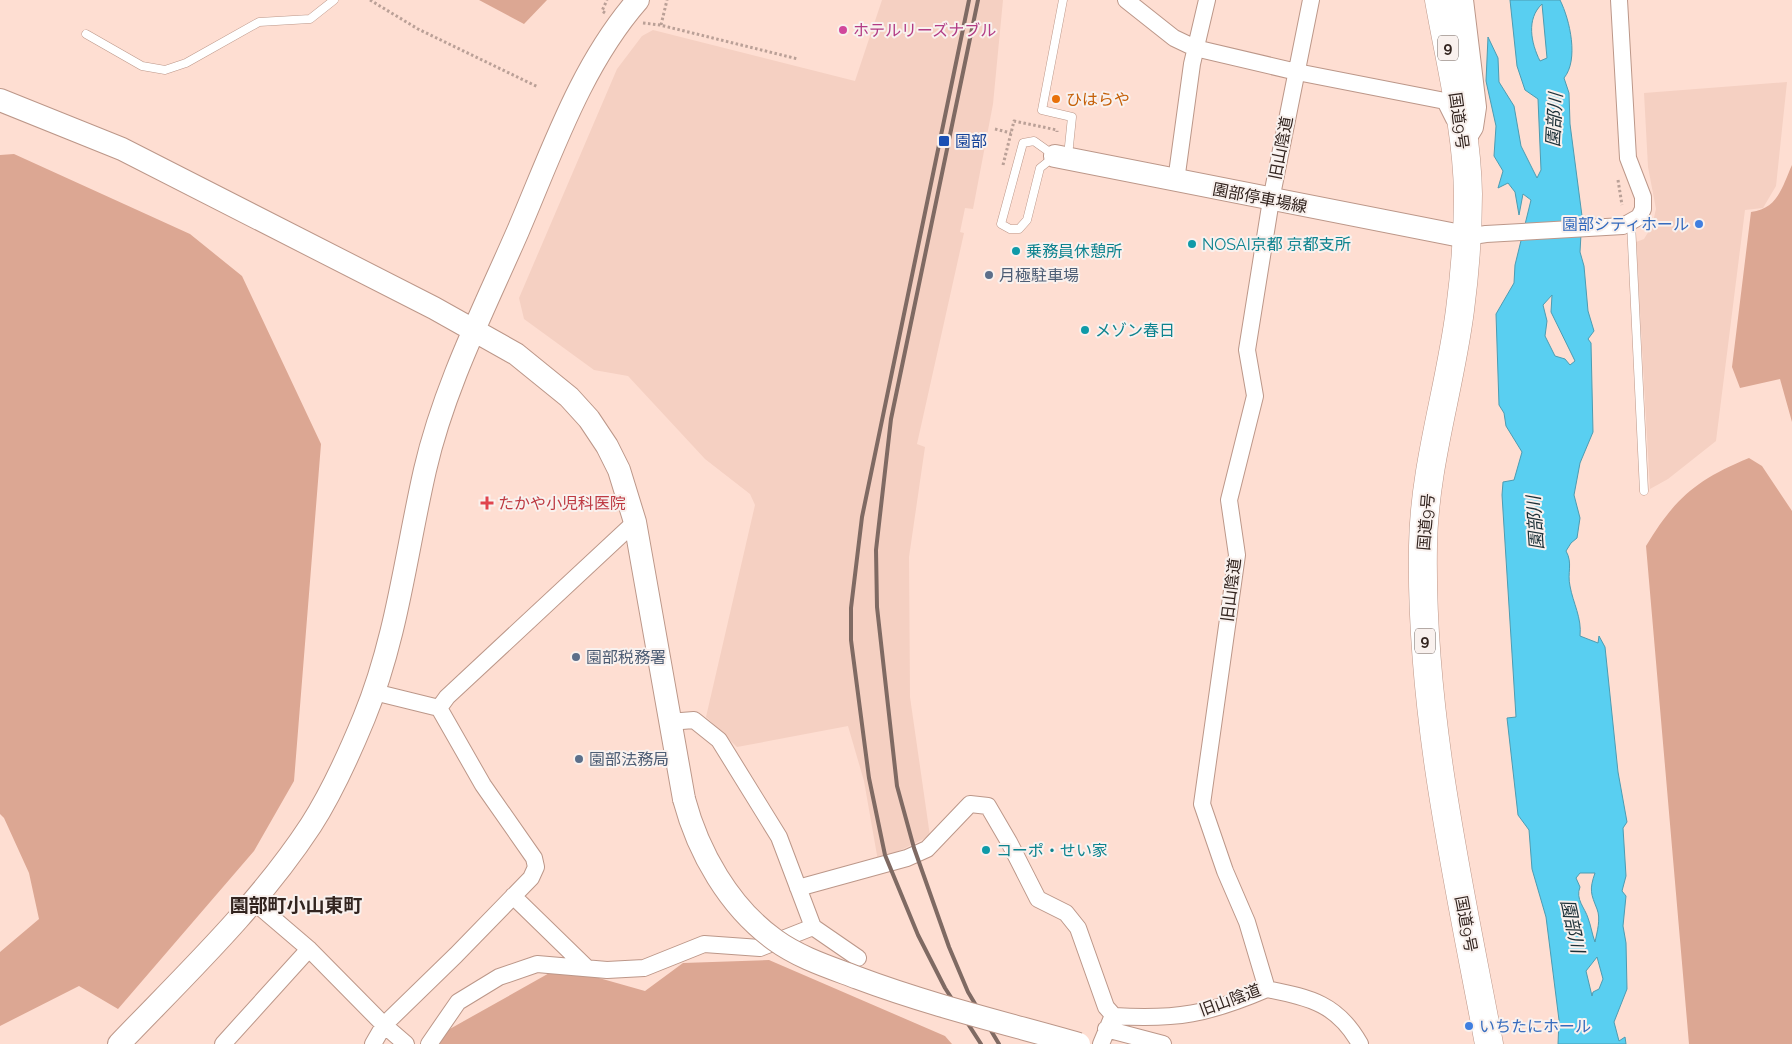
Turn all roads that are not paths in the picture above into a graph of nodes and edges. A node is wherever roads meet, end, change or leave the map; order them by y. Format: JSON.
{"nodes":[{"id":1,"x":334,"y":0,"type":"edge"},
{"id":2,"x":638,"y":0,"type":"edge"},
{"id":3,"x":1063,"y":0,"type":"edge"},
{"id":4,"x":1126,"y":0,"type":"edge"},
{"id":5,"x":1207,"y":0,"type":"edge"},
{"id":6,"x":1311,"y":0,"type":"edge"},
{"id":7,"x":1427,"y":0,"type":"edge"},
{"id":8,"x":1439,"y":0,"type":"edge"},
{"id":9,"x":1462,"y":0,"type":"edge"},
{"id":10,"x":1619,"y":0,"type":"edge"},
{"id":11,"x":86,"y":34,"type":"dead end"},
{"id":12,"x":1195,"y":48,"type":"junction"},
{"id":13,"x":1296,"y":72,"type":"junction"},
{"id":14,"x":0,"y":100,"type":"edge"},
{"id":15,"x":1445,"y":101,"type":"junction"},
{"id":16,"x":1463,"y":141,"type":"junction"},
{"id":17,"x":1061,"y":157,"type":"junction"},
{"id":18,"x":1176,"y":181,"type":"junction"},
{"id":19,"x":1271,"y":200,"type":"junction"},
{"id":20,"x":1631,"y":223,"type":"junction"},
{"id":21,"x":1476,"y":235,"type":"junction"},
{"id":22,"x":474,"y":331,"type":"junction"},
{"id":23,"x":1644,"y":492,"type":"dead end"},
{"id":24,"x":635,"y":522,"type":"junction"},
{"id":25,"x":374,"y":692,"type":"junction"},
{"id":26,"x":439,"y":708,"type":"junction"},
{"id":27,"x":669,"y":722,"type":"junction"},
{"id":28,"x":798,"y":888,"type":"junction"},
{"id":29,"x":513,"y":896,"type":"junction"},
{"id":30,"x":254,"y":902,"type":"junction"},
{"id":31,"x":813,"y":927,"type":"junction"},
{"id":32,"x":309,"y":949,"type":"junction"},
{"id":33,"x":858,"y":958,"type":"dead end"},
{"id":34,"x":587,"y":968,"type":"junction"},
{"id":35,"x":1267,"y":989,"type":"junction"},
{"id":36,"x":384,"y":1025,"type":"junction"},
{"id":37,"x":1107,"y":1030,"type":"edge"},
{"id":38,"x":119,"y":1044,"type":"edge"},
{"id":39,"x":223,"y":1044,"type":"edge"},
{"id":40,"x":373,"y":1044,"type":"edge"},
{"id":41,"x":406,"y":1044,"type":"edge"},
{"id":42,"x":429,"y":1044,"type":"edge"},
{"id":43,"x":1079,"y":1044,"type":"edge"},
{"id":44,"x":1163,"y":1044,"type":"edge"},
{"id":45,"x":1360,"y":1044,"type":"edge"},
{"id":46,"x":1489,"y":1044,"type":"edge"}],
"edges":[{"from":1,"to":11,"type":"lane"},
{"from":2,"to":22,"type":"street"},
{"from":3,"to":17,"type":"lane"},
{"from":4,"to":12,"type":"street"},
{"from":5,"to":12,"type":"street"},
{"from":6,"to":13,"type":"street","name":"旧山陰道"},
{"from":7,"to":15,"type":"street"},
{"from":8,"to":16,"type":"highway","name":"国道9号","number":"9"},
{"from":9,"to":16,"type":"street"},
{"from":10,"to":20,"type":"street"},
{"from":12,"to":13,"type":"street"},
{"from":12,"to":18,"type":"street"},
{"from":13,"to":15,"type":"street"},
{"from":13,"to":19,"type":"street","name":"旧山陰道"},
{"from":14,"to":22,"type":"street"},
{"from":15,"to":16,"type":"street"},
{"from":16,"to":21,"type":"highway","name":"国道9号","number":"9"},
{"from":17,"to":17,"type":"lane"},
{"from":17,"to":18,"type":"street","name":"園部停車場線"},
{"from":18,"to":19,"type":"street","name":"園部停車場線"},
{"from":19,"to":21,"type":"street","name":"園部停車場線"},
{"from":19,"to":35,"type":"street","name":"旧山陰道"},
{"from":20,"to":21,"type":"street"},
{"from":20,"to":23,"type":"lane"},
{"from":21,"to":46,"type":"highway","name":"国道9号","number":"9"},
{"from":22,"to":24,"type":"street"},
{"from":22,"to":25,"type":"street"},
{"from":24,"to":26,"type":"street"},
{"from":24,"to":27,"type":"street"},
{"from":25,"to":26,"type":"street"},
{"from":25,"to":30,"type":"street"},
{"from":26,"to":29,"type":"street"},
{"from":27,"to":28,"type":"street"},
{"from":27,"to":43,"type":"street","bridge":true},
{"from":28,"to":31,"type":"street"},
{"from":28,"to":37,"type":"street"},
{"from":29,"to":34,"type":"street"},
{"from":29,"to":36,"type":"street"},
{"from":30,"to":32,"type":"street"},
{"from":30,"to":38,"type":"street"},
{"from":31,"to":33,"type":"street"},
{"from":31,"to":34,"type":"street"},
{"from":32,"to":36,"type":"street"},
{"from":32,"to":39,"type":"street"},
{"from":34,"to":42,"type":"street"},
{"from":35,"to":37,"type":"street","name":"旧山陰道"},
{"from":35,"to":45,"type":"street"},
{"from":36,"to":40,"type":"street"},
{"from":36,"to":41,"type":"street"},
{"from":37,"to":44,"type":"street"}]}
